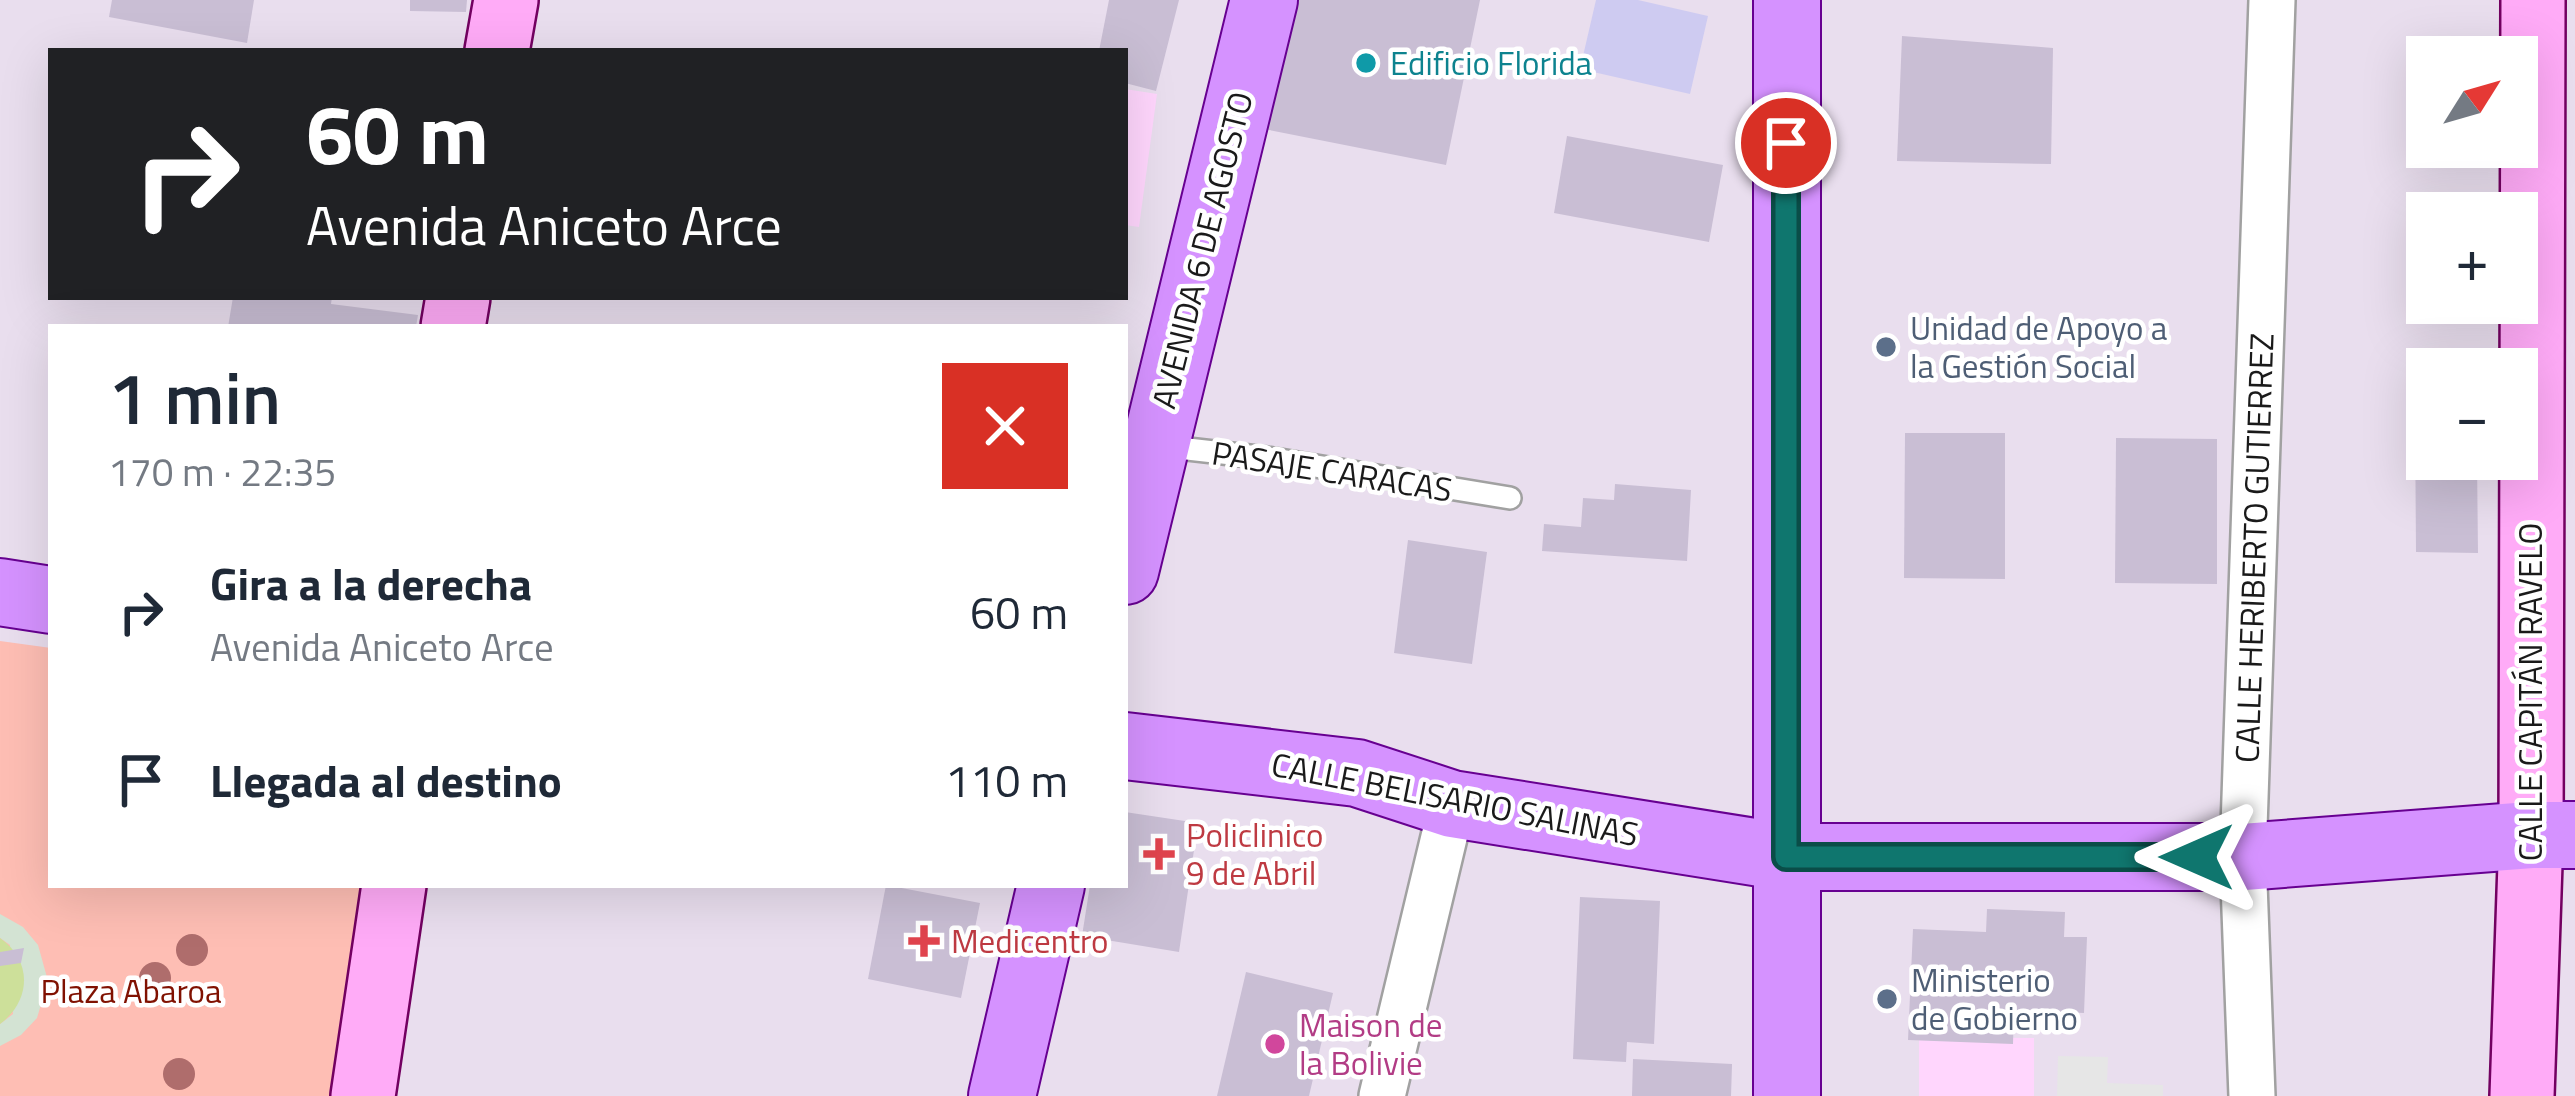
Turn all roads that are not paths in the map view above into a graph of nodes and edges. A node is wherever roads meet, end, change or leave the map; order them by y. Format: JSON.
{"nodes":[{"id":1,"x":506,"y":0,"type":"edge"},
{"id":2,"x":1264,"y":0,"type":"edge"},
{"id":3,"x":1787,"y":0,"type":"edge"},
{"id":4,"x":2272,"y":0,"type":"edge"},
{"id":5,"x":2533,"y":0,"type":"edge"},
{"id":6,"x":498,"y":48,"type":"edge"},
{"id":7,"x":1154,"y":445,"type":"junction"},
{"id":8,"x":1510,"y":498,"type":"dead end"},
{"id":9,"x":1128,"y":558,"type":"edge"},
{"id":10,"x":0,"y":592,"type":"edge"},
{"id":11,"x":48,"y":600,"type":"edge"},
{"id":12,"x":1128,"y":746,"type":"edge"},
{"id":13,"x":1352,"y":797,"type":"dead end"},
{"id":14,"x":1452,"y":804,"type":"junction"},
{"id":15,"x":2553,"y":835,"type":"edge"},
{"id":16,"x":1786,"y":857,"type":"junction"},
{"id":17,"x":2243,"y":857,"type":"junction"},
{"id":18,"x":394,"y":888,"type":"edge"},
{"id":19,"x":1050,"y":888,"type":"edge"},
{"id":20,"x":363,"y":1096,"type":"edge"},
{"id":21,"x":1002,"y":1096,"type":"edge"},
{"id":22,"x":1382,"y":1096,"type":"edge"},
{"id":23,"x":1786,"y":1096,"type":"edge"},
{"id":24,"x":2252,"y":1096,"type":"edge"},
{"id":25,"x":2522,"y":1096,"type":"edge"}],
"edges":[{"from":1,"to":6,"type":"street"},
{"from":2,"to":7,"type":"main road","name":"AVENIDA 6 DE AGOSTO"},
{"from":3,"to":16,"type":"main road"},
{"from":4,"to":17,"type":"street","name":"CALLE HERIBERTO GUTIERREZ"},
{"from":5,"to":15,"type":"street","name":"CALLE CAPITÁN RAVELO"},
{"from":7,"to":8,"type":"lane","name":"PASAJE CARACAS"},
{"from":7,"to":9,"type":"main road","name":"AVENIDA 6 DE AGOSTO"},
{"from":10,"to":11,"type":"main road"},
{"from":12,"to":14,"type":"main road","name":"CALLE BELISARIO SALINAS"},
{"from":13,"to":14,"type":"main road"},
{"from":14,"to":16,"type":"main road","name":"CALLE BELISARIO SALINAS"},
{"from":14,"to":22,"type":"street"},
{"from":15,"to":17,"type":"main road","name":"CALLE BELISARIO SALINAS"},
{"from":15,"to":25,"type":"street","name":"CALLE CAPITÁN RAVELO"},
{"from":16,"to":17,"type":"main road","name":"CALLE BELISARIO SALINAS"},
{"from":16,"to":23,"type":"main road"},
{"from":17,"to":24,"type":"street","name":"CALLE HERIBERTO GUTIERREZ"},
{"from":18,"to":20,"type":"street"},
{"from":19,"to":21,"type":"main road"}]}
